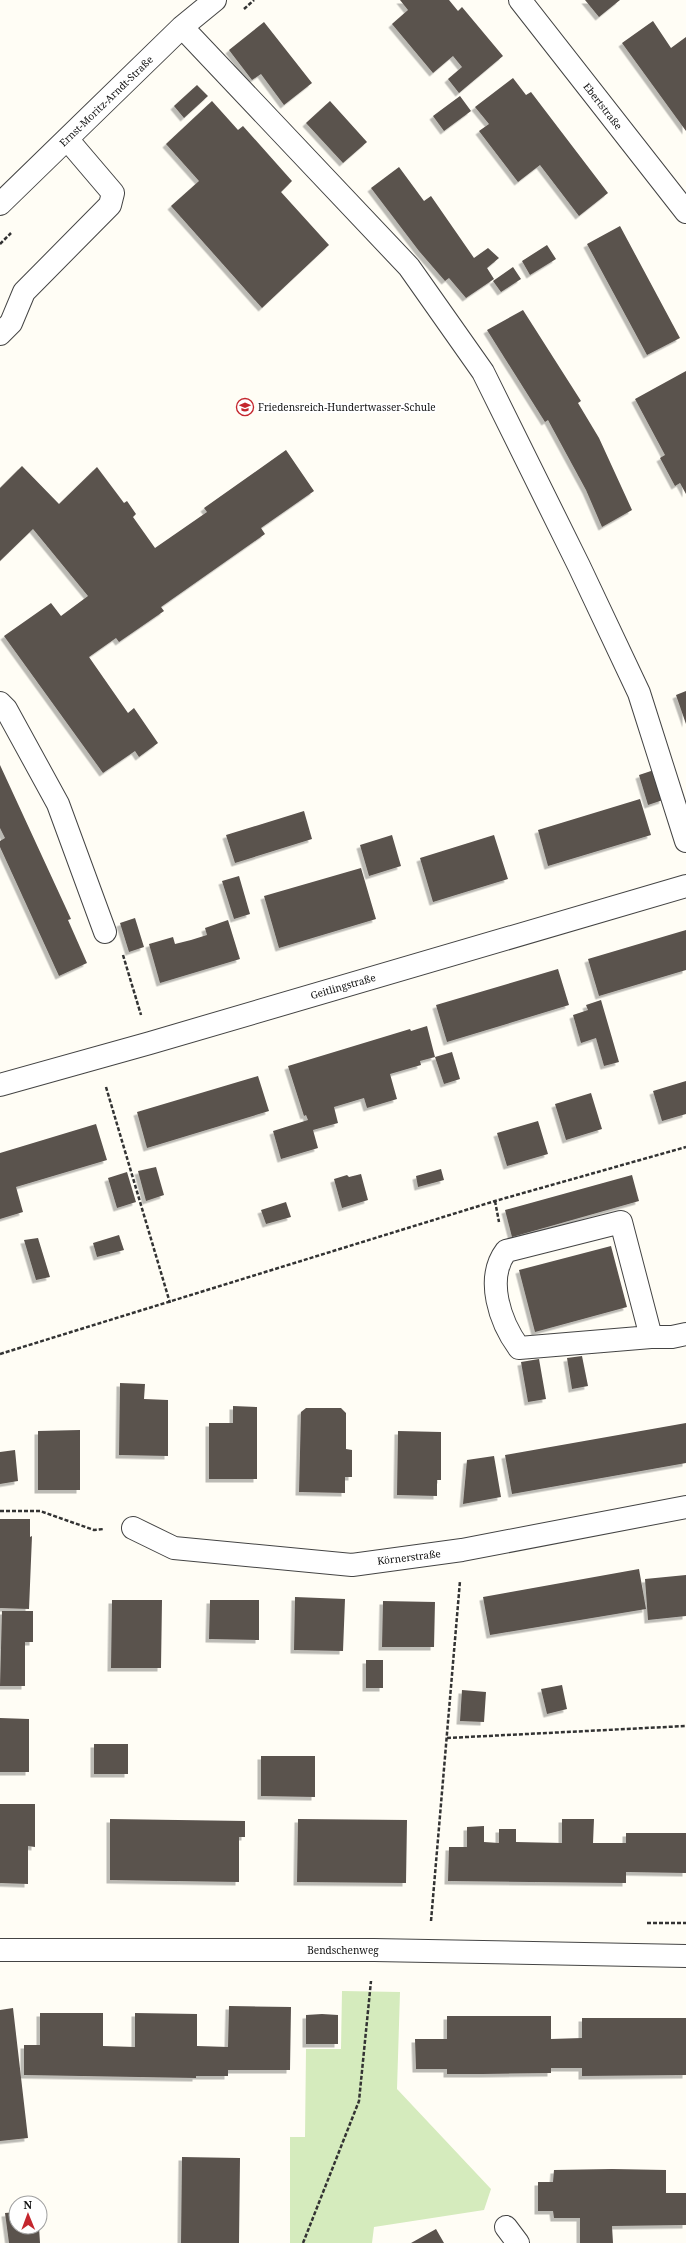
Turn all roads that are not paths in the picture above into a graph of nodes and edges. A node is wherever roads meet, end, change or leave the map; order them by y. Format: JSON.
{"nodes":[{"id":1,"x":215,"y":0,"type":"edge"},
{"id":2,"x":520,"y":0,"type":"edge"},
{"id":3,"x":182,"y":27,"type":"junction"},
{"id":4,"x":67,"y":139,"type":"junction"},
{"id":5,"x":0,"y":204,"type":"edge"},
{"id":6,"x":686,"y":212,"type":"edge"},
{"id":7,"x":0,"y":334,"type":"edge"},
{"id":8,"x":0,"y":703,"type":"edge"},
{"id":9,"x":686,"y":841,"type":"edge"},
{"id":10,"x":686,"y":886,"type":"edge"},
{"id":11,"x":105,"y":932,"type":"road end"},
{"id":12,"x":0,"y":1085,"type":"edge"},
{"id":13,"x":686,"y":1334,"type":"edge"},
{"id":14,"x":651,"y":1337,"type":"junction"},
{"id":15,"x":686,"y":1508,"type":"edge"},
{"id":16,"x":133,"y":1528,"type":"road end"},
{"id":17,"x":0,"y":1950,"type":"edge"},
{"id":18,"x":686,"y":1956,"type":"edge"}],
"edges":[{"from":1,"to":3,"type":"street","name":"Ernst-Moritz-Arndt-Straße"},
{"from":2,"to":6,"type":"street","name":"Ebertstraße"},
{"from":3,"to":4,"type":"street","name":"Ernst-Moritz-Arndt-Straße"},
{"from":3,"to":9,"type":"street"},
{"from":4,"to":5,"type":"street","name":"Ernst-Moritz-Arndt-Straße"},
{"from":4,"to":7,"type":"street"},
{"from":8,"to":11,"type":"street"},
{"from":10,"to":12,"type":"street","name":"Geitlingstraße"},
{"from":13,"to":14,"type":"street"},
{"from":14,"to":14,"type":"street"},
{"from":15,"to":16,"type":"street","name":"Körnerstraße"},
{"from":17,"to":18,"type":"street","name":"Bendschenweg"}]}
